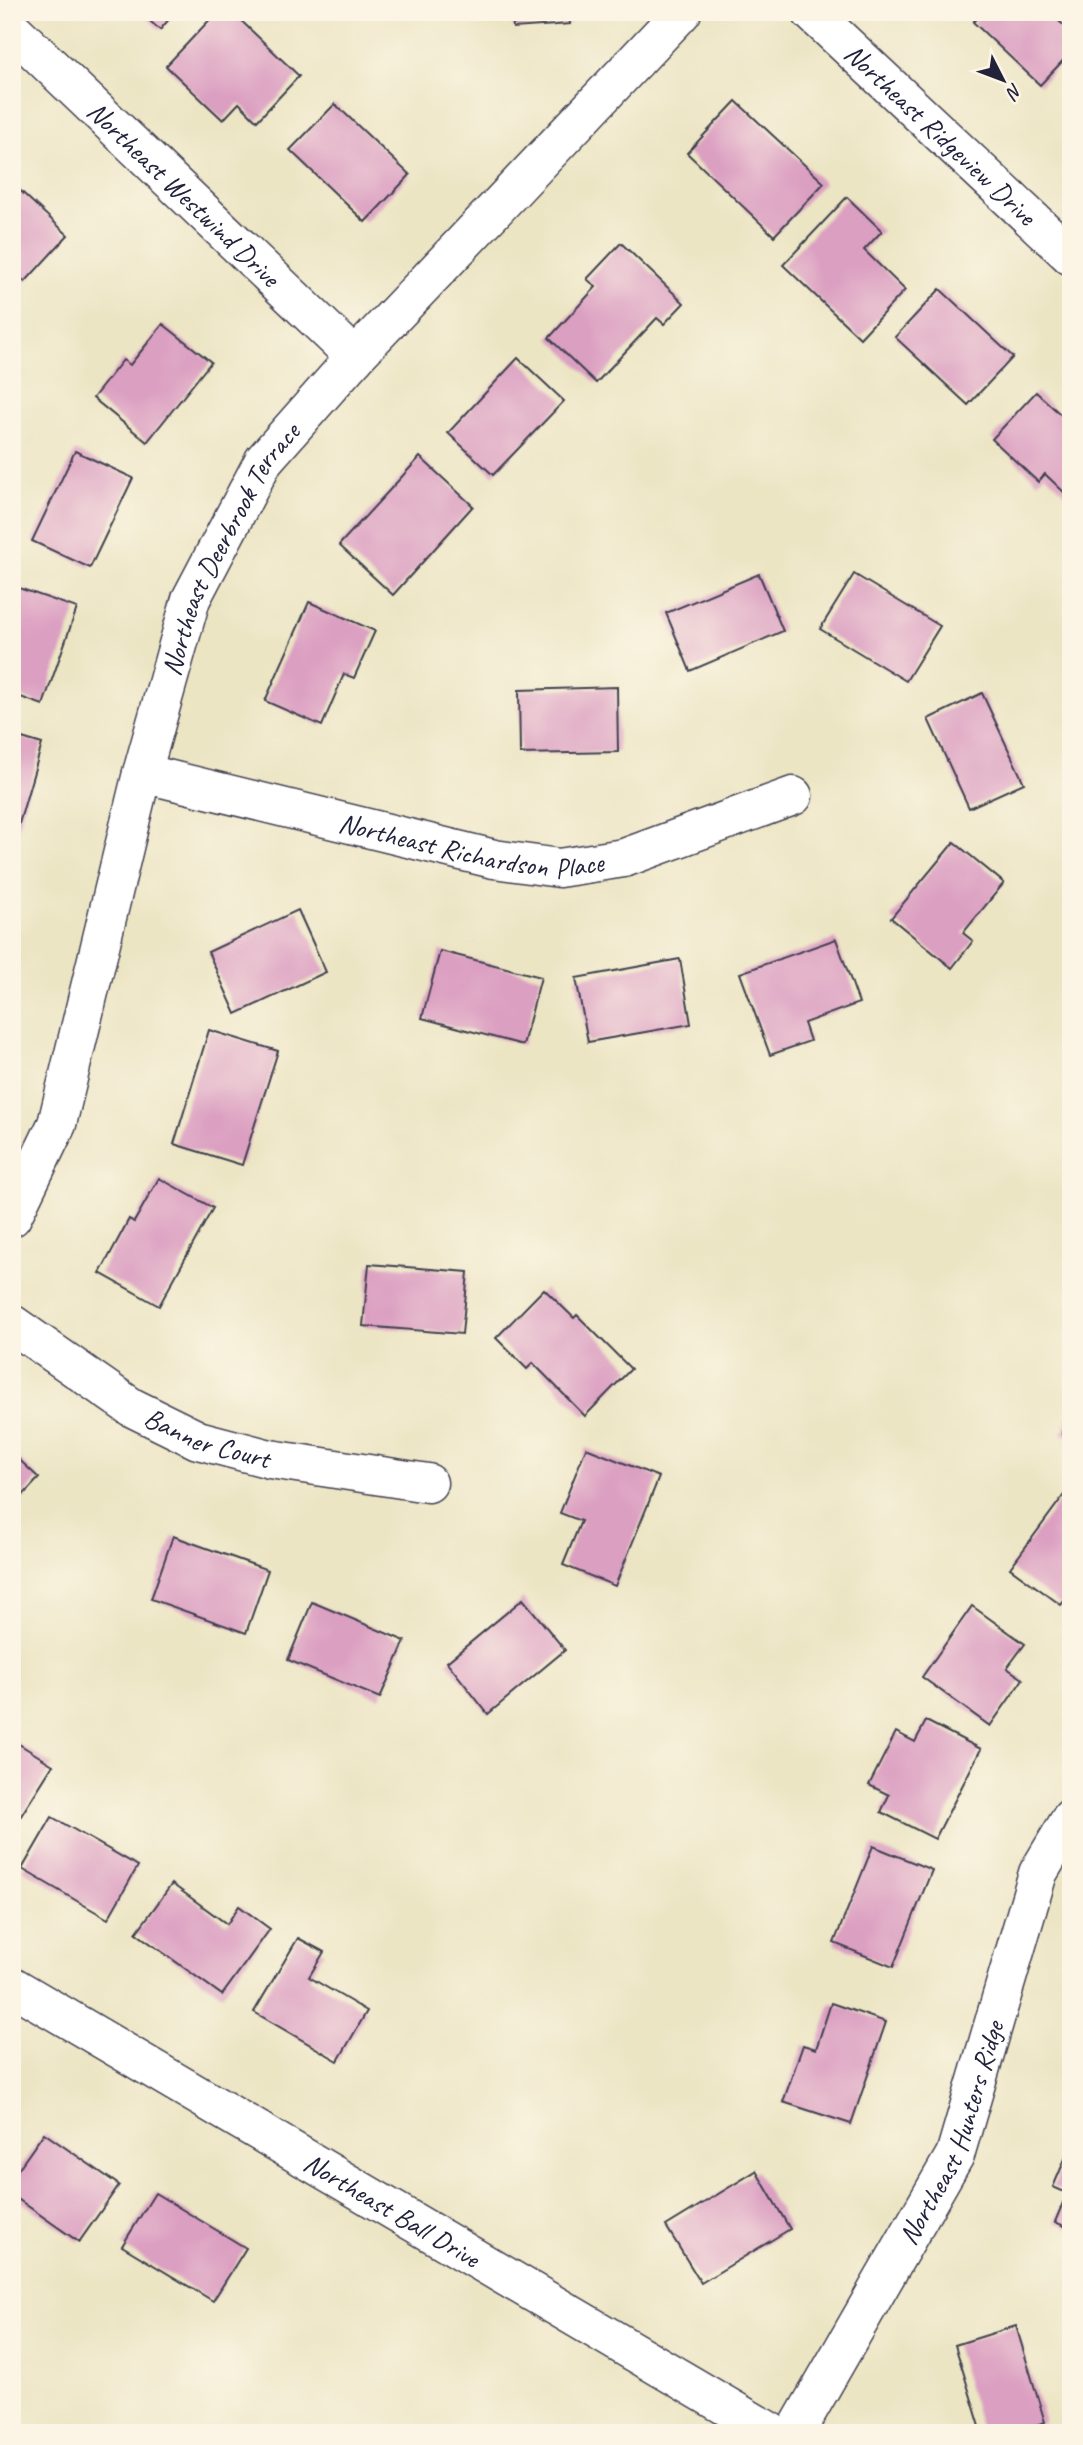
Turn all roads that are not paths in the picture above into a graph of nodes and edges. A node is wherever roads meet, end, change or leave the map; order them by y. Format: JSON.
{"nodes":[{"id":1,"x":682,"y":12,"type":"edge"},
{"id":2,"x":811,"y":12,"type":"edge"},
{"id":3,"x":12,"y":29,"type":"edge"},
{"id":4,"x":1071,"y":256,"type":"edge"},
{"id":5,"x":355,"y":357,"type":"junction"},
{"id":6,"x":142,"y":773,"type":"junction"},
{"id":7,"x":793,"y":796,"type":"dead end"},
{"id":8,"x":12,"y":1217,"type":"edge"},
{"id":9,"x":12,"y":1324,"type":"edge"},
{"id":10,"x":428,"y":1483,"type":"dead end"},
{"id":11,"x":1071,"y":1818,"type":"edge"},
{"id":12,"x":12,"y":1986,"type":"edge"},
{"id":13,"x":772,"y":2433,"type":"edge"},
{"id":14,"x":795,"y":2433,"type":"edge"}],
"edges":[{"from":1,"to":5,"type":"street","name":"Northeast Deerbrook Terrace"},
{"from":2,"to":4,"type":"street","name":"Northeast Ridgeview Drive"},
{"from":3,"to":5,"type":"street","name":"Northeast Westwind Drive"},
{"from":5,"to":6,"type":"street","name":"Northeast Deerbrook Terrace"},
{"from":6,"to":7,"type":"street","name":"Northeast Richardson Place"},
{"from":6,"to":8,"type":"street","name":"Northeast Deerbrook Terrace"},
{"from":9,"to":10,"type":"street","name":"Banner Court"},
{"from":11,"to":14,"type":"street","name":"Northeast Hunters Ridge"},
{"from":12,"to":13,"type":"street","name":"Northeast Ball Drive"}]}
